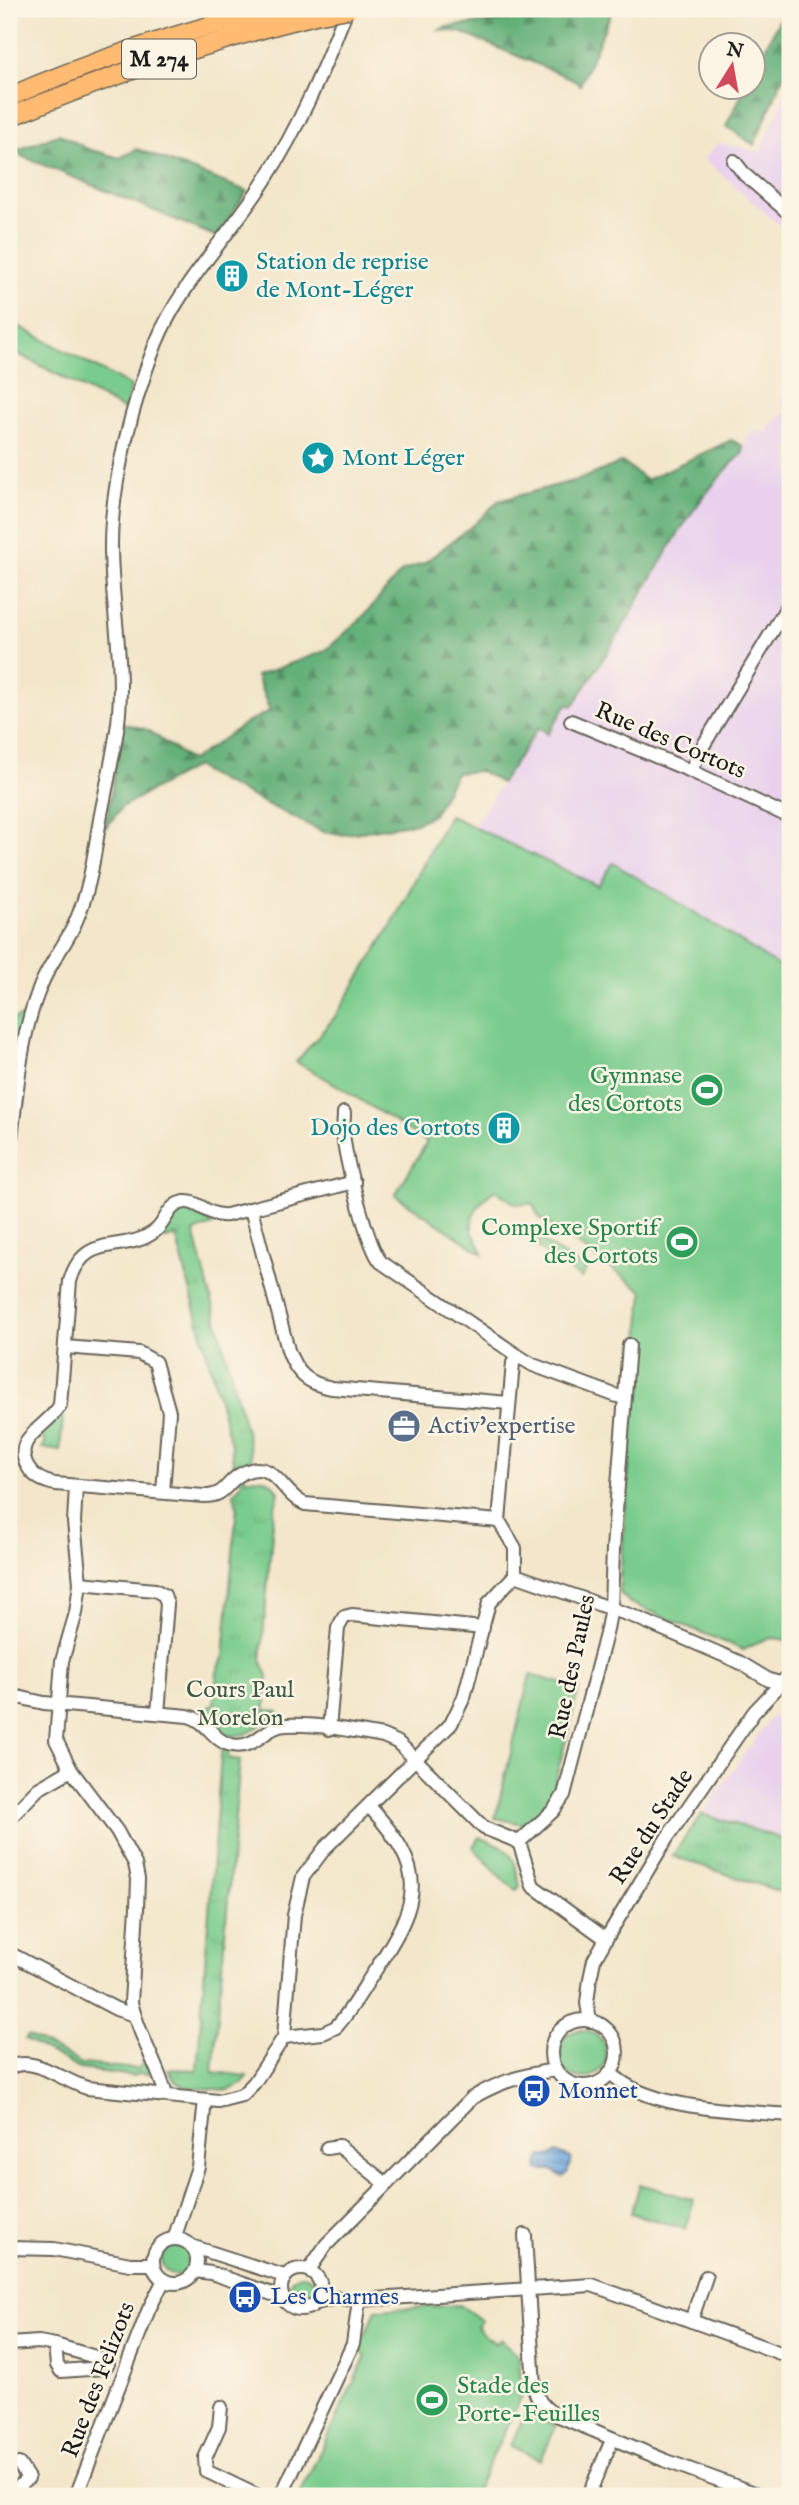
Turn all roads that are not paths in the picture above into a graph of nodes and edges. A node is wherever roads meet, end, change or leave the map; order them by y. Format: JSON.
{"nodes":[{"id":1,"x":271,"y":9,"type":"edge"},
{"id":2,"x":348,"y":9,"type":"edge"},
{"id":3,"x":9,"y":97,"type":"edge"},
{"id":4,"x":9,"y":117,"type":"edge"},
{"id":5,"x":734,"y":162,"type":"dead end"},
{"id":6,"x":790,"y":214,"type":"edge"},
{"id":7,"x":790,"y":602,"type":"edge"},
{"id":8,"x":571,"y":721,"type":"dead end"},
{"id":9,"x":691,"y":771,"type":"junction"},
{"id":10,"x":790,"y":817,"type":"edge"},
{"id":11,"x":344,"y":1113,"type":"dead end"},
{"id":12,"x":9,"y":1153,"type":"edge"},
{"id":13,"x":354,"y":1182,"type":"junction"},
{"id":14,"x":251,"y":1209,"type":"junction"},
{"id":15,"x":629,"y":1345,"type":"dead end"},
{"id":16,"x":65,"y":1347,"type":"junction"},
{"id":17,"x":518,"y":1356,"type":"junction"},
{"id":18,"x":625,"y":1397,"type":"junction"},
{"id":19,"x":509,"y":1403,"type":"junction"},
{"id":20,"x":9,"y":1449,"type":"edge"},
{"id":21,"x":24,"y":1450,"type":"junction"},
{"id":22,"x":76,"y":1486,"type":"junction"},
{"id":23,"x":163,"y":1492,"type":"junction"},
{"id":24,"x":499,"y":1521,"type":"junction"},
{"id":25,"x":515,"y":1575,"type":"junction"},
{"id":26,"x":80,"y":1583,"type":"junction"},
{"id":27,"x":611,"y":1608,"type":"junction"},
{"id":28,"x":482,"y":1628,"type":"junction"},
{"id":29,"x":787,"y":1681,"type":"edge"},
{"id":30,"x":9,"y":1695,"type":"edge"},
{"id":31,"x":58,"y":1704,"type":"junction"},
{"id":32,"x":158,"y":1713,"type":"junction"},
{"id":33,"x":328,"y":1729,"type":"junction"},
{"id":34,"x":416,"y":1760,"type":"junction"},
{"id":35,"x":71,"y":1770,"type":"junction"},
{"id":36,"x":369,"y":1806,"type":"junction"},
{"id":37,"x":9,"y":1819,"type":"edge"},
{"id":38,"x":519,"y":1842,"type":"junction"},
{"id":39,"x":606,"y":1939,"type":"junction"},
{"id":40,"x":9,"y":1953,"type":"edge"},
{"id":41,"x":134,"y":2015,"type":"junction"},
{"id":42,"x":590,"y":2021,"type":"junction"},
{"id":43,"x":284,"y":2037,"type":"junction"},
{"id":44,"x":9,"y":2068,"type":"edge"},
{"id":45,"x":556,"y":2070,"type":"junction"},
{"id":46,"x":611,"y":2073,"type":"junction"},
{"id":47,"x":166,"y":2095,"type":"junction"},
{"id":48,"x":205,"y":2100,"type":"junction"},
{"id":49,"x":790,"y":2115,"type":"edge"},
{"id":50,"x":327,"y":2148,"type":"dead end"},
{"id":51,"x":385,"y":2183,"type":"junction"},
{"id":52,"x":525,"y":2235,"type":"dead end"},
{"id":53,"x":174,"y":2239,"type":"junction"},
{"id":54,"x":191,"y":2246,"type":"junction"},
{"id":55,"x":9,"y":2248,"type":"edge"},
{"id":56,"x":153,"y":2264,"type":"junction"},
{"id":57,"x":309,"y":2270,"type":"junction"},
{"id":58,"x":195,"y":2271,"type":"junction"},
{"id":59,"x":284,"y":2276,"type":"junction"},
{"id":60,"x":706,"y":2277,"type":"dead end"},
{"id":61,"x":164,"y":2280,"type":"junction"},
{"id":62,"x":321,"y":2287,"type":"junction"},
{"id":63,"x":527,"y":2288,"type":"junction"},
{"id":64,"x":337,"y":2298,"type":"junction"},
{"id":65,"x":284,"y":2300,"type":"junction"},
{"id":66,"x":359,"y":2300,"type":"junction"},
{"id":67,"x":316,"y":2303,"type":"junction"},
{"id":68,"x":691,"y":2321,"type":"junction"},
{"id":69,"x":9,"y":2344,"type":"edge"},
{"id":70,"x":55,"y":2345,"type":"junction"},
{"id":71,"x":790,"y":2353,"type":"edge"},
{"id":72,"x":108,"y":2364,"type":"junction"},
{"id":73,"x":125,"y":2370,"type":"junction"},
{"id":74,"x":221,"y":2407,"type":"dead end"},
{"id":75,"x":612,"y":2440,"type":"junction"},
{"id":76,"x":19,"y":2464,"type":"dead end"},
{"id":77,"x":9,"y":2496,"type":"edge"},
{"id":78,"x":76,"y":2496,"type":"edge"},
{"id":79,"x":258,"y":2496,"type":"edge"},
{"id":80,"x":281,"y":2496,"type":"edge"},
{"id":81,"x":588,"y":2496,"type":"edge"},
{"id":82,"x":762,"y":2496,"type":"edge"}],
"edges":[{"from":1,"to":3,"type":"highway","number":"M 274"},
{"from":2,"to":4,"type":"highway","number":"M 274","bridge":true},
{"from":2,"to":12,"type":"street"},
{"from":5,"to":6,"type":"street"},
{"from":7,"to":9,"type":"street"},
{"from":8,"to":9,"type":"street","name":"Rue des Cortots"},
{"from":9,"to":10,"type":"street","name":"Rue des Cortots"},
{"from":11,"to":13,"type":"street"},
{"from":13,"to":14,"type":"street"},
{"from":13,"to":17,"type":"street"},
{"from":14,"to":16,"type":"street"},
{"from":14,"to":19,"type":"street"},
{"from":15,"to":18,"type":"street","name":"Rue des Paules"},
{"from":16,"to":21,"type":"street"},
{"from":16,"to":23,"type":"street"},
{"from":17,"to":18,"type":"street"},
{"from":17,"to":19,"type":"street"},
{"from":18,"to":27,"type":"street","name":"Rue des Paules"},
{"from":19,"to":24,"type":"street"},
{"from":20,"to":21,"type":"street"},
{"from":21,"to":22,"type":"street"},
{"from":22,"to":23,"type":"street"},
{"from":22,"to":26,"type":"street"},
{"from":23,"to":24,"type":"street"},
{"from":24,"to":25,"type":"street"},
{"from":25,"to":27,"type":"street"},
{"from":25,"to":28,"type":"street"},
{"from":26,"to":31,"type":"street"},
{"from":26,"to":32,"type":"street"},
{"from":27,"to":29,"type":"street"},
{"from":27,"to":38,"type":"street","name":"Rue des Paules"},
{"from":28,"to":33,"type":"street"},
{"from":28,"to":34,"type":"street"},
{"from":29,"to":39,"type":"street","name":"Rue du Stade"},
{"from":30,"to":31,"type":"street"},
{"from":31,"to":32,"type":"street"},
{"from":31,"to":35,"type":"street"},
{"from":32,"to":33,"type":"street"},
{"from":33,"to":34,"type":"street"},
{"from":34,"to":36,"type":"street"},
{"from":34,"to":38,"type":"street"},
{"from":35,"to":37,"type":"street"},
{"from":35,"to":41,"type":"street"},
{"from":36,"to":43,"type":"street"},
{"from":36,"to":43,"type":"street"},
{"from":38,"to":39,"type":"street"},
{"from":39,"to":42,"type":"street","name":"Rue du Stade"},
{"from":40,"to":41,"type":"street"},
{"from":41,"to":47,"type":"street"},
{"from":42,"to":45,"type":"street"},
{"from":42,"to":46,"type":"street"},
{"from":43,"to":48,"type":"street"},
{"from":44,"to":47,"type":"street"},
{"from":45,"to":46,"type":"street"},
{"from":45,"to":51,"type":"street"},
{"from":46,"to":49,"type":"street"},
{"from":47,"to":48,"type":"street"},
{"from":48,"to":53,"type":"street"},
{"from":50,"to":51,"type":"street"},
{"from":51,"to":57,"type":"street"},
{"from":52,"to":63,"type":"street"},
{"from":53,"to":54,"type":"street"},
{"from":53,"to":56,"type":"street"},
{"from":54,"to":58,"type":"street"},
{"from":54,"to":59,"type":"street"},
{"from":55,"to":56,"type":"street"},
{"from":56,"to":61,"type":"street"},
{"from":57,"to":59,"type":"street"},
{"from":57,"to":62,"type":"street"},
{"from":58,"to":61,"type":"street"},
{"from":58,"to":65,"type":"street"},
{"from":59,"to":65,"type":"street"},
{"from":60,"to":68,"type":"street"},
{"from":61,"to":73,"type":"street","name":"Rue des Felizots"},
{"from":62,"to":64,"type":"street"},
{"from":62,"to":67,"type":"street"},
{"from":63,"to":66,"type":"street"},
{"from":63,"to":68,"type":"street"},
{"from":63,"to":75,"type":"street"},
{"from":64,"to":66,"type":"street"},
{"from":64,"to":67,"type":"street"},
{"from":65,"to":67,"type":"street"},
{"from":66,"to":80,"type":"street"},
{"from":68,"to":71,"type":"street"},
{"from":69,"to":70,"type":"street"},
{"from":70,"to":72,"type":"street"},
{"from":70,"to":72,"type":"street"},
{"from":72,"to":73,"type":"street"},
{"from":73,"to":78,"type":"street","name":"Rue des Felizots"},
{"from":74,"to":79,"type":"street"},
{"from":75,"to":81,"type":"street"},
{"from":75,"to":82,"type":"street"},
{"from":76,"to":77,"type":"street"}]}
